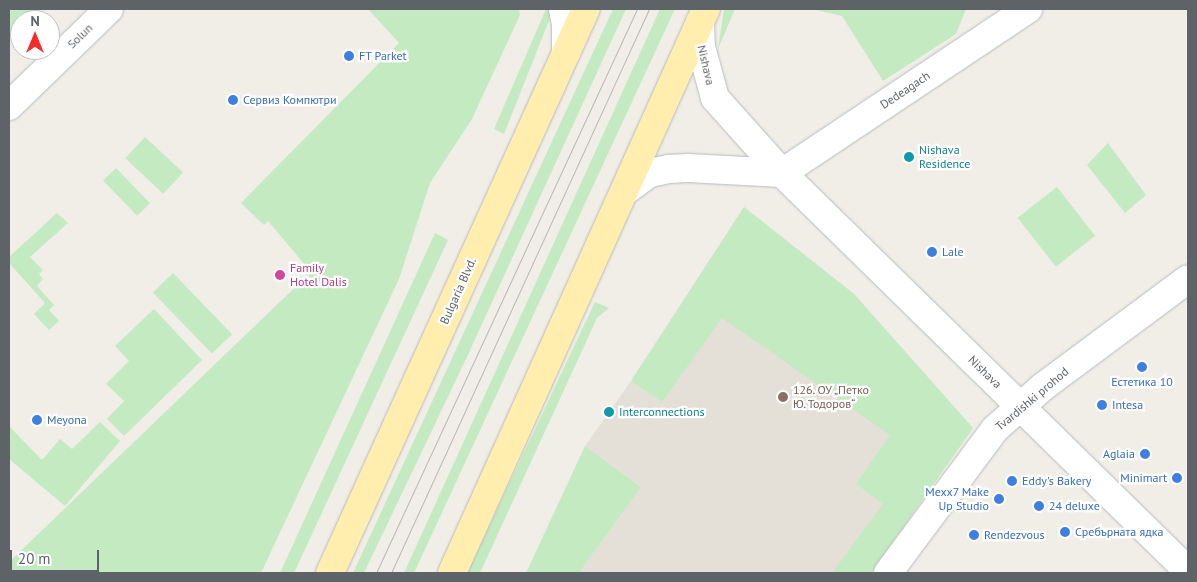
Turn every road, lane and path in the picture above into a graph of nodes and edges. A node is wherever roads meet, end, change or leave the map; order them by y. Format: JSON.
{"nodes":[{"id":1,"x":109,"y":9,"type":"edge"},
{"id":2,"x":563,"y":9,"type":"edge"},
{"id":3,"x":586,"y":9,"type":"edge"},
{"id":4,"x":1028,"y":9,"type":"edge"},
{"id":5,"x":703,"y":15,"type":"edge"},
{"id":6,"x":566,"y":53,"type":"junction"},
{"id":7,"x":9,"y":106,"type":"edge"},
{"id":8,"x":782,"y":173,"type":"junction"},
{"id":9,"x":625,"y":191,"type":"junction"},
{"id":10,"x":1188,"y":279,"type":"edge"},
{"id":11,"x":1021,"y":407,"type":"junction"},
{"id":12,"x":1188,"y":572,"type":"edge"},
{"id":13,"x":330,"y":573,"type":"edge"},
{"id":14,"x":452,"y":573,"type":"edge"},
{"id":15,"x":888,"y":573,"type":"edge"}],
"edges":[{"from":1,"to":7,"type":"street","name":"Solun"},
{"from":2,"to":6,"type":"street"},
{"from":3,"to":6,"type":"main road","name":"Bulgaria Blvd."},
{"from":4,"to":8,"type":"street","name":"Dedeagach"},
{"from":5,"to":8,"type":"street","name":"Nishava"},
{"from":5,"to":9,"type":"main road"},
{"from":6,"to":13,"type":"main road","name":"Bulgaria Blvd."},
{"from":8,"to":9,"type":"street"},
{"from":8,"to":11,"type":"street","name":"Nishava"},
{"from":9,"to":14,"type":"main road"},
{"from":10,"to":11,"type":"street","name":"Tvardishki prohod"},
{"from":11,"to":12,"type":"street","name":"Nishava"},
{"from":11,"to":15,"type":"street","name":"Tvardishki prohod"}]}
